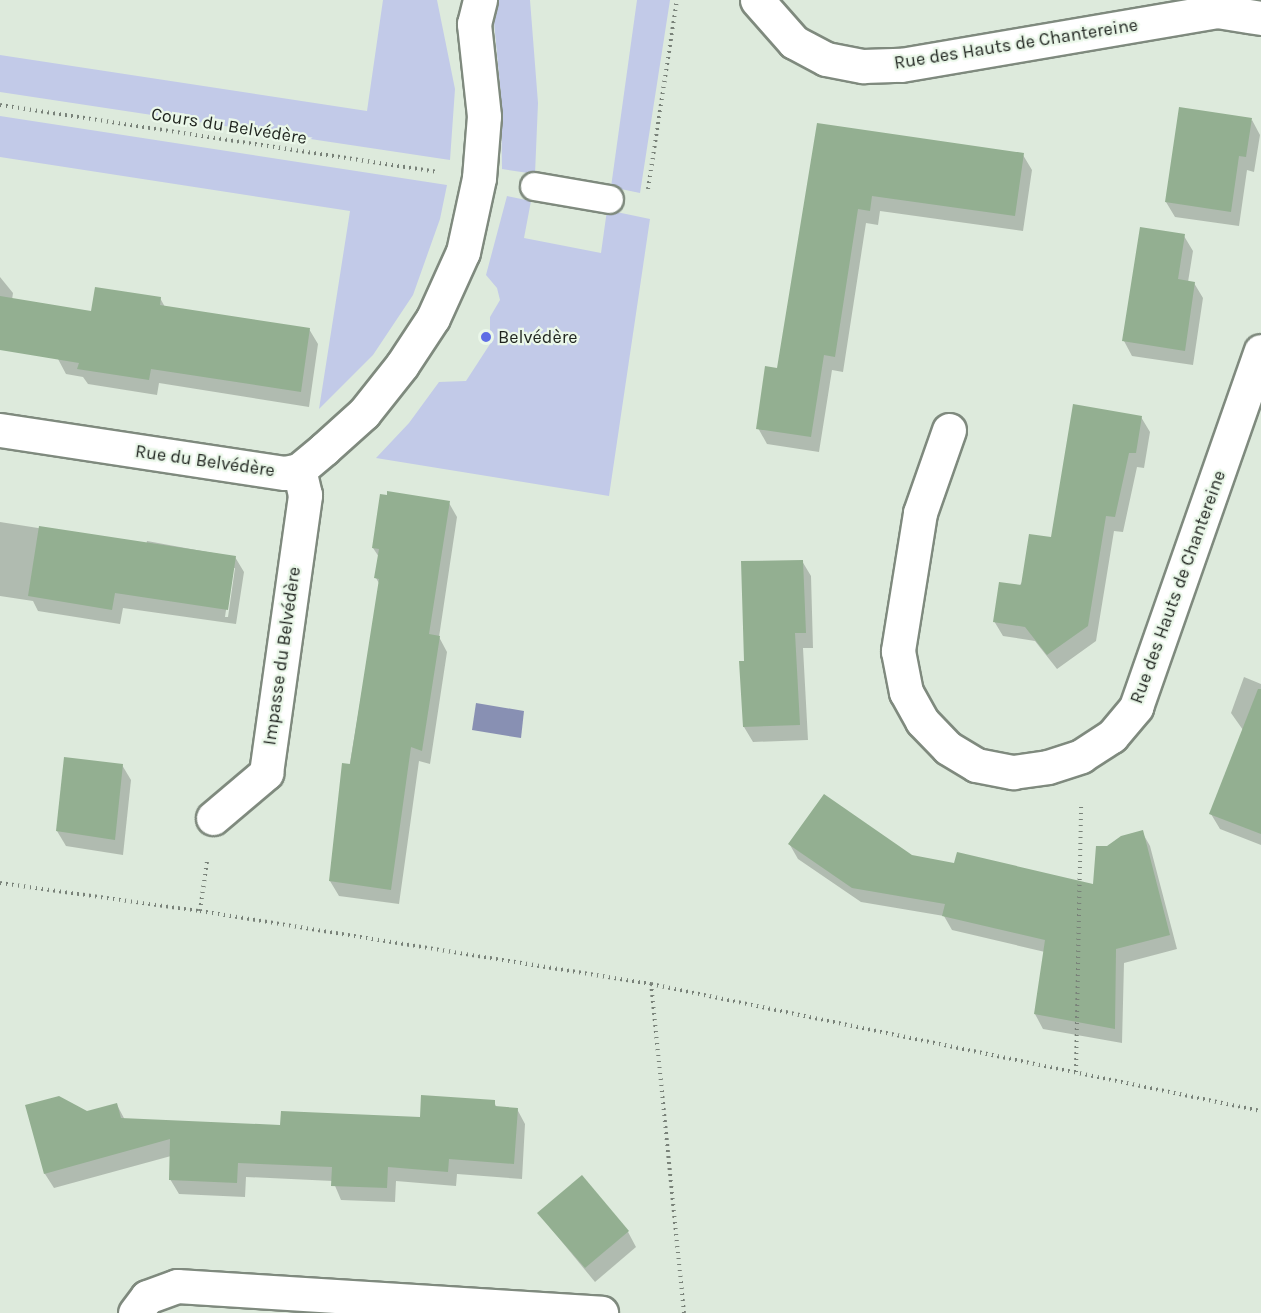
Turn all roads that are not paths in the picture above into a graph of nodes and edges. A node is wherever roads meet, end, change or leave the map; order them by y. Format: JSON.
{"nodes":[{"id":1,"x":757,"y":0,"type":"edge"},
{"id":2,"x":471,"y":8,"type":"edge"},
{"id":3,"x":1261,"y":18,"type":"edge"},
{"id":4,"x":534,"y":186,"type":"dead end"},
{"id":5,"x":609,"y":199,"type":"road end"},
{"id":6,"x":1261,"y":351,"type":"edge"},
{"id":7,"x":0,"y":430,"type":"edge"},
{"id":8,"x":949,"y":430,"type":"dead end"},
{"id":9,"x":299,"y":470,"type":"junction"},
{"id":10,"x":213,"y":818,"type":"road end"},
{"id":11,"x":135,"y":1313,"type":"edge"},
{"id":12,"x":601,"y":1313,"type":"edge"}],
"edges":[{"from":1,"to":3,"type":"street","name":"Rue des Hauts de Chantereine"},
{"from":2,"to":9,"type":"street","name":"Rue du Belvédère"},
{"from":4,"to":5,"type":"lane"},
{"from":6,"to":8,"type":"street","name":"Rue des Hauts de Chantereine"},
{"from":7,"to":9,"type":"street","name":"Rue du Belvédère"},
{"from":9,"to":10,"type":"street","name":"Impasse du Belvédère"},
{"from":11,"to":12,"type":"street"}]}
